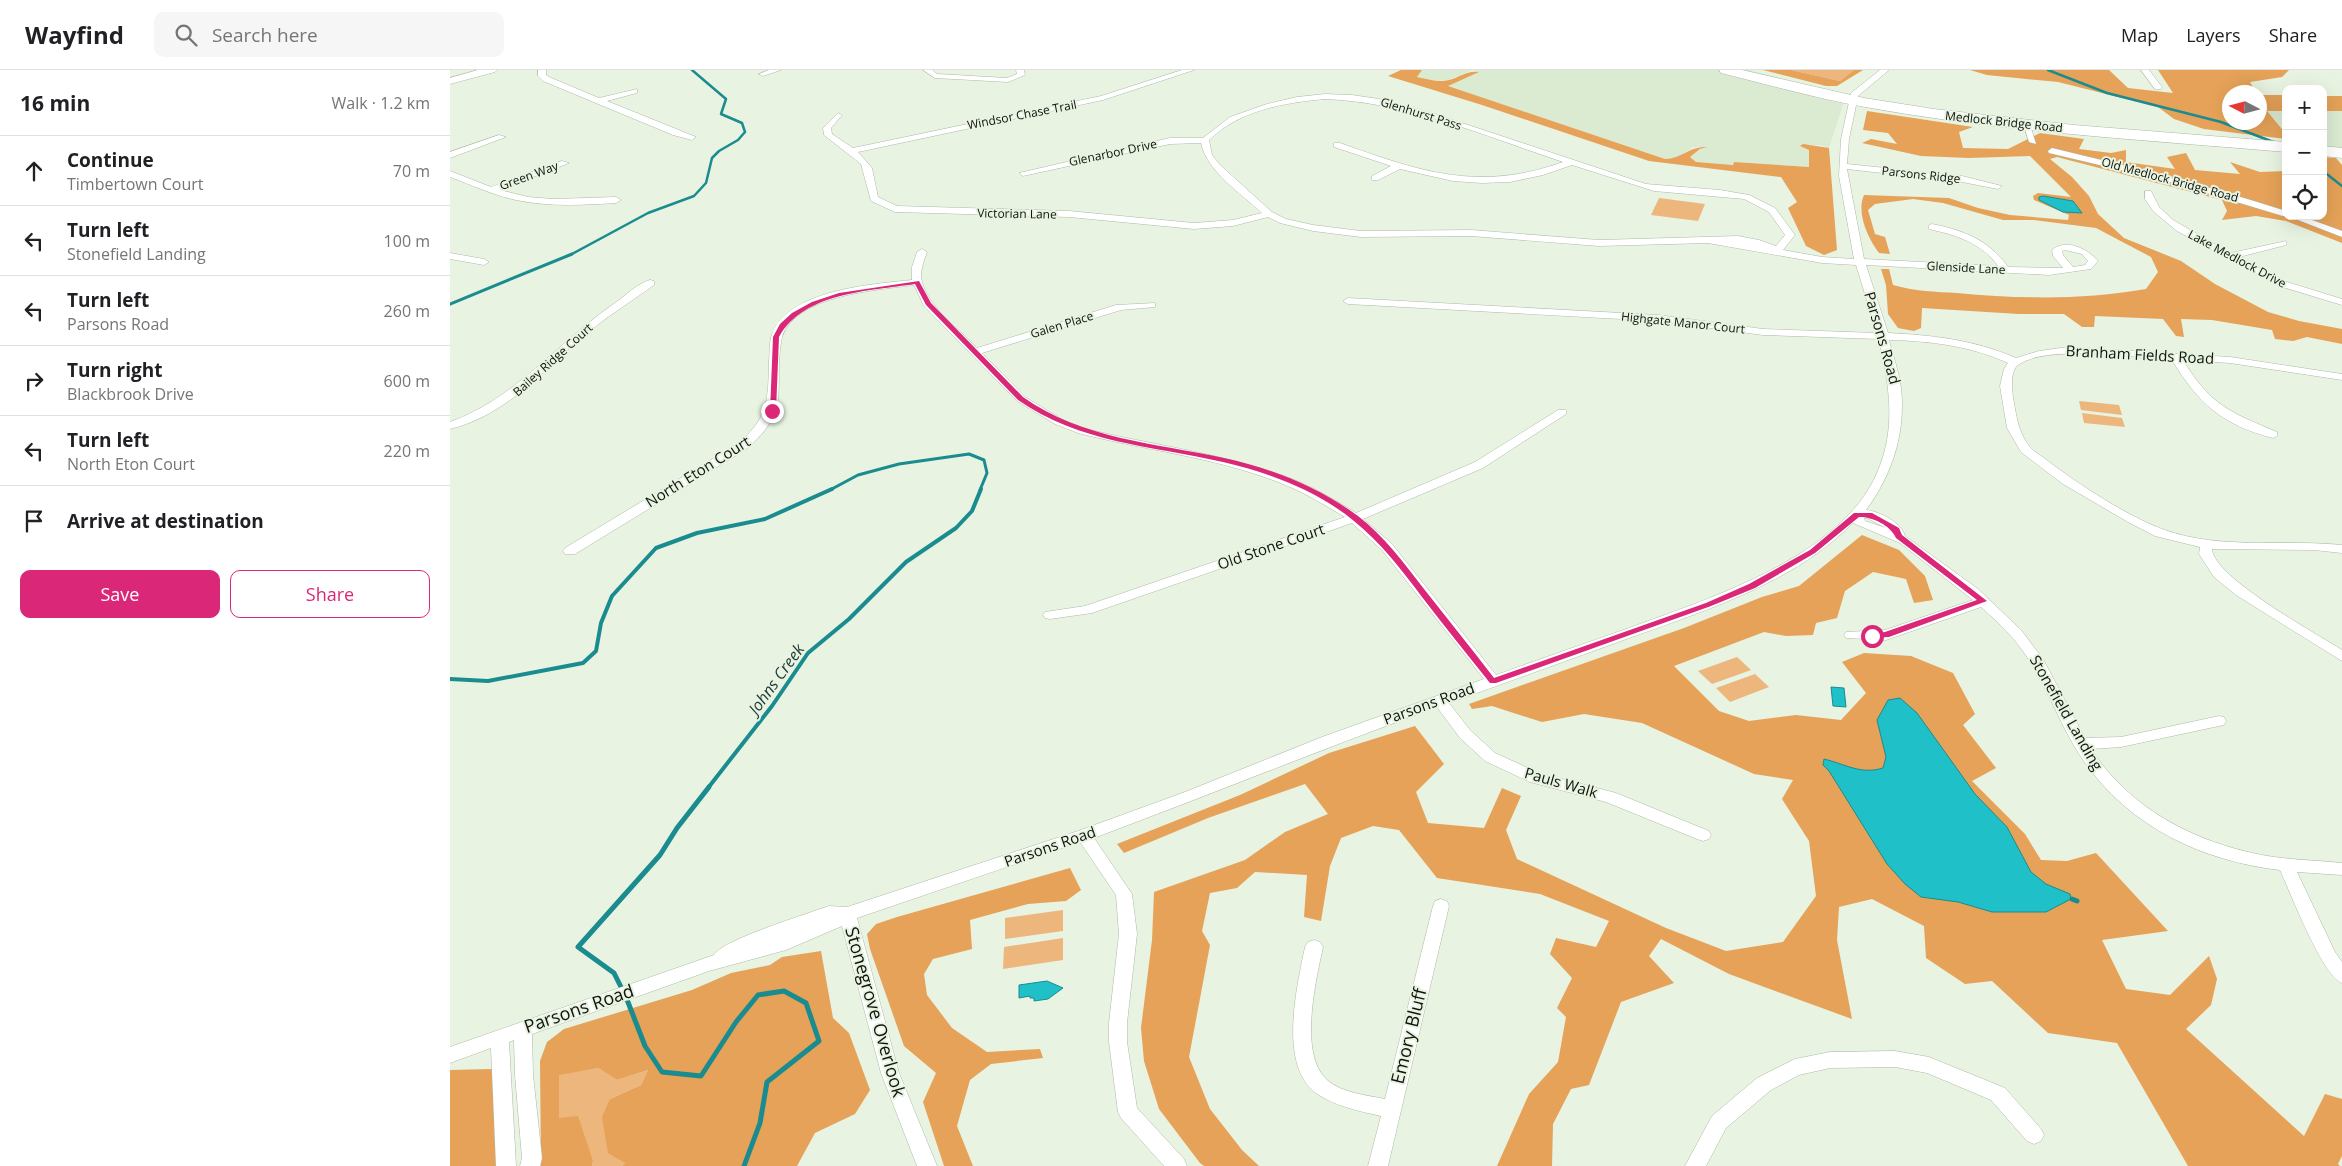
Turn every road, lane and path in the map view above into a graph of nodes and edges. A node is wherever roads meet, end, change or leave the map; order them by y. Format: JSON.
{"nodes":[{"id":1,"x":491,"y":70,"type":"edge"},
{"id":2,"x":500,"y":70,"type":"edge"},
{"id":3,"x":542,"y":70,"type":"edge"},
{"id":4,"x":777,"y":70,"type":"edge"},
{"id":5,"x":927,"y":70,"type":"edge"},
{"id":6,"x":1020,"y":70,"type":"edge"},
{"id":7,"x":1190,"y":70,"type":"edge"},
{"id":8,"x":1726,"y":70,"type":"edge"},
{"id":9,"x":1748,"y":70,"type":"edge"},
{"id":10,"x":1885,"y":70,"type":"edge"},
{"id":11,"x":2145,"y":70,"type":"edge"},
{"id":12,"x":763,"y":74,"type":"dead end"},
{"id":13,"x":474,"y":75,"type":"junction"},
{"id":14,"x":450,"y":81,"type":"edge"},
{"id":15,"x":2158,"y":87,"type":"dead end"},
{"id":16,"x":634,"y":91,"type":"dead end"},
{"id":17,"x":1853,"y":98,"type":"junction"},
{"id":18,"x":599,"y":101,"type":"junction"},
{"id":19,"x":652,"y":113,"type":"dead end"},
{"id":20,"x":838,"y":115,"type":"dead end"},
{"id":21,"x":639,"y":118,"type":"junction"},
{"id":22,"x":2026,"y":125,"type":"junction"},
{"id":23,"x":502,"y":136,"type":"dead end"},
{"id":24,"x":692,"y":138,"type":"dead end"},
{"id":25,"x":1205,"y":140,"type":"junction"},
{"id":26,"x":2033,"y":142,"type":"dead end"},
{"id":27,"x":2282,"y":142,"type":"edge"},
{"id":28,"x":1337,"y":145,"type":"dead end"},
{"id":29,"x":2327,"y":146,"type":"edge"},
{"id":30,"x":2282,"y":147,"type":"edge"},
{"id":31,"x":2342,"y":147,"type":"edge"},
{"id":32,"x":851,"y":151,"type":"junction"},
{"id":33,"x":2052,"y":151,"type":"dead end"},
{"id":34,"x":2327,"y":151,"type":"edge"},
{"id":35,"x":2342,"y":153,"type":"edge"},
{"id":36,"x":450,"y":155,"type":"edge"},
{"id":37,"x":1572,"y":162,"type":"junction"},
{"id":38,"x":565,"y":163,"type":"dead end"},
{"id":39,"x":1399,"y":166,"type":"junction"},
{"id":40,"x":1843,"y":166,"type":"junction"},
{"id":41,"x":1022,"y":173,"type":"dead end"},
{"id":42,"x":450,"y":174,"type":"edge"},
{"id":43,"x":1375,"y":178,"type":"dead end"},
{"id":44,"x":1998,"y":186,"type":"dead end"},
{"id":45,"x":493,"y":189,"type":"junction"},
{"id":46,"x":2148,"y":193,"type":"dead end"},
{"id":47,"x":616,"y":200,"type":"dead end"},
{"id":48,"x":2282,"y":213,"type":"edge"},
{"id":49,"x":1269,"y":214,"type":"junction"},
{"id":50,"x":2303,"y":220,"type":"edge"},
{"id":51,"x":1932,"y":227,"type":"dead end"},
{"id":52,"x":2342,"y":234,"type":"edge"},
{"id":53,"x":2283,"y":243,"type":"dead end"},
{"id":54,"x":1778,"y":251,"type":"junction"},
{"id":55,"x":922,"y":252,"type":"dead end"},
{"id":56,"x":450,"y":256,"type":"edge"},
{"id":57,"x":2229,"y":256,"type":"junction"},
{"id":58,"x":484,"y":262,"type":"dead end"},
{"id":59,"x":1860,"y":262,"type":"junction"},
{"id":60,"x":2005,"y":270,"type":"junction"},
{"id":61,"x":2072,"y":270,"type":"dead end"},
{"id":62,"x":917,"y":282,"type":"junction"},
{"id":63,"x":650,"y":284,"type":"dead end"},
{"id":64,"x":1348,"y":301,"type":"dead end"},
{"id":65,"x":2342,"y":302,"type":"edge"},
{"id":66,"x":1151,"y":306,"type":"dead end"},
{"id":67,"x":1884,"y":336,"type":"junction"},
{"id":68,"x":974,"y":352,"type":"junction"},
{"id":69,"x":2176,"y":357,"type":"junction"},
{"id":70,"x":2015,"y":362,"type":"junction"},
{"id":71,"x":2342,"y":377,"type":"edge"},
{"id":72,"x":1562,"y":412,"type":"dead end"},
{"id":73,"x":450,"y":426,"type":"edge"},
{"id":74,"x":2273,"y":434,"type":"dead end"},
{"id":75,"x":1857,"y":515,"type":"junction"},
{"id":76,"x":1355,"y":518,"type":"junction"},
{"id":77,"x":2206,"y":545,"type":"junction"},
{"id":78,"x":2342,"y":549,"type":"edge"},
{"id":79,"x":570,"y":551,"type":"dead end"},
{"id":80,"x":1983,"y":601,"type":"junction"},
{"id":81,"x":1050,"y":615,"type":"dead end"},
{"id":82,"x":1851,"y":635,"type":"dead end"},
{"id":83,"x":2342,"y":656,"type":"edge"},
{"id":84,"x":1493,"y":681,"type":"junction"},
{"id":85,"x":1440,"y":701,"type":"junction"},
{"id":86,"x":2219,"y":721,"type":"dead end"},
{"id":87,"x":2082,"y":744,"type":"junction"},
{"id":88,"x":1084,"y":835,"type":"junction"},
{"id":89,"x":1703,"y":835,"type":"dead end"},
{"id":90,"x":2285,"y":864,"type":"junction"},
{"id":91,"x":2342,"y":869,"type":"edge"},
{"id":92,"x":1441,"y":906,"type":"dead end"},
{"id":93,"x":847,"y":914,"type":"junction"},
{"id":94,"x":1314,"y":947,"type":"dead end"},
{"id":95,"x":2342,"y":976,"type":"edge"},
{"id":96,"x":523,"y":1028,"type":"junction"},
{"id":97,"x":500,"y":1037,"type":"junction"},
{"id":98,"x":450,"y":1054,"type":"edge"},
{"id":99,"x":1390,"y":1109,"type":"junction"},
{"id":100,"x":2034,"y":1135,"type":"dead end"},
{"id":101,"x":506,"y":1166,"type":"edge"},
{"id":102,"x":530,"y":1166,"type":"edge"},
{"id":103,"x":927,"y":1166,"type":"edge"},
{"id":104,"x":1177,"y":1166,"type":"edge"},
{"id":105,"x":1378,"y":1166,"type":"edge"},
{"id":106,"x":1695,"y":1166,"type":"edge"}],
"edges":[{"from":1,"to":13,"type":"main road"},
{"from":2,"to":13,"type":"main road"},
{"from":3,"to":18,"type":"street"},
{"from":4,"to":12,"type":"street"},
{"from":5,"to":6,"type":"street"},
{"from":7,"to":32,"type":"street","name":"Windsor Chase Trail"},
{"from":8,"to":17,"type":"highway","name":"Medlock Bridge Road"},
{"from":9,"to":17,"type":"highway","name":"Medlock Bridge Road"},
{"from":10,"to":17,"type":"street"},
{"from":11,"to":15,"type":"street"},
{"from":13,"to":14,"type":"main road"},
{"from":16,"to":18,"type":"street"},
{"from":17,"to":22,"type":"highway","name":"Medlock Bridge Road"},
{"from":17,"to":27,"type":"highway","name":"Medlock Bridge Road"},
{"from":17,"to":40,"type":"street","name":"Parsons Road"},
{"from":18,"to":21,"type":"street"},
{"from":19,"to":21,"type":"street"},
{"from":20,"to":32,"type":"street","name":"Victorian Lane"},
{"from":21,"to":24,"type":"street"},
{"from":22,"to":26,"type":"street"},
{"from":22,"to":30,"type":"highway","name":"Medlock Bridge Road"},
{"from":23,"to":36,"type":"street"},
{"from":25,"to":37,"type":"street","name":"Glenhurst Pass"},
{"from":25,"to":41,"type":"street","name":"Glenarbor Drive"},
{"from":25,"to":49,"type":"street"},
{"from":28,"to":39,"type":"street"},
{"from":29,"to":31,"type":"highway"},
{"from":32,"to":49,"type":"street","name":"Victorian Lane"},
{"from":33,"to":48,"type":"street","name":"Old Medlock Bridge Road"},
{"from":34,"to":35,"type":"highway"},
{"from":37,"to":39,"type":"street"},
{"from":37,"to":54,"type":"street","name":"Glenhurst Pass"},
{"from":38,"to":45,"type":"street","name":"Green Way"},
{"from":39,"to":43,"type":"street"},
{"from":40,"to":44,"type":"street","name":"Parsons Ridge"},
{"from":40,"to":59,"type":"street","name":"Parsons Road"},
{"from":42,"to":45,"type":"street"},
{"from":45,"to":47,"type":"street"},
{"from":46,"to":57,"type":"street","name":"Lake Medlock Drive"},
{"from":49,"to":54,"type":"street"},
{"from":50,"to":52,"type":"street"},
{"from":51,"to":60,"type":"street"},
{"from":53,"to":57,"type":"street"},
{"from":54,"to":59,"type":"street"},
{"from":55,"to":62,"type":"street"},
{"from":56,"to":58,"type":"street"},
{"from":57,"to":65,"type":"street","name":"Lake Medlock Drive"},
{"from":59,"to":60,"type":"street","name":"Glenside Lane"},
{"from":59,"to":67,"type":"street","name":"Parsons Road"},
{"from":60,"to":61,"type":"street","name":"Glenside Lane"},
{"from":62,"to":68,"type":"street"},
{"from":62,"to":79,"type":"street","name":"North Eton Court"},
{"from":63,"to":73,"type":"street","name":"Bailey Ridge Court"},
{"from":64,"to":67,"type":"street","name":"Highgate Manor Court"},
{"from":66,"to":68,"type":"street","name":"Galen Place"},
{"from":67,"to":70,"type":"street","name":"Highgate Manor Court"},
{"from":67,"to":75,"type":"street","name":"Parsons Road"},
{"from":68,"to":76,"type":"street"},
{"from":69,"to":70,"type":"street","name":"Branham Fields Road"},
{"from":69,"to":71,"type":"street","name":"Branham Fields Road"},
{"from":69,"to":74,"type":"street"},
{"from":70,"to":77,"type":"street"},
{"from":72,"to":76,"type":"street","name":"Old Stone Court"},
{"from":75,"to":80,"type":"street","name":"Stonefield Landing"},
{"from":75,"to":84,"type":"street","name":"Parsons Road"},
{"from":76,"to":81,"type":"street","name":"Old Stone Court"},
{"from":76,"to":84,"type":"street"},
{"from":77,"to":78,"type":"street"},
{"from":77,"to":83,"type":"street"},
{"from":80,"to":82,"type":"street"},
{"from":80,"to":87,"type":"street","name":"Stonefield Landing"},
{"from":84,"to":85,"type":"street","name":"Parsons Road"},
{"from":85,"to":88,"type":"street","name":"Parsons Road"},
{"from":85,"to":89,"type":"street","name":"Pauls Walk"},
{"from":86,"to":87,"type":"street"},
{"from":87,"to":90,"type":"street","name":"Stonefield Landing"},
{"from":88,"to":93,"type":"street","name":"Parsons Road"},
{"from":88,"to":104,"type":"street"},
{"from":90,"to":91,"type":"street","name":"Stonefield Landing"},
{"from":90,"to":95,"type":"street"},
{"from":92,"to":99,"type":"street","name":"Emory Bluff"},
{"from":93,"to":96,"type":"street","name":"Parsons Road"},
{"from":93,"to":103,"type":"street","name":"Stonegrove Overlook"},
{"from":94,"to":99,"type":"street"},
{"from":96,"to":97,"type":"street","name":"Parsons Road"},
{"from":96,"to":102,"type":"street"},
{"from":97,"to":98,"type":"street","name":"Parsons Road"},
{"from":97,"to":101,"type":"street"},
{"from":99,"to":105,"type":"street","name":"Emory Bluff"},
{"from":100,"to":106,"type":"street"}]}
